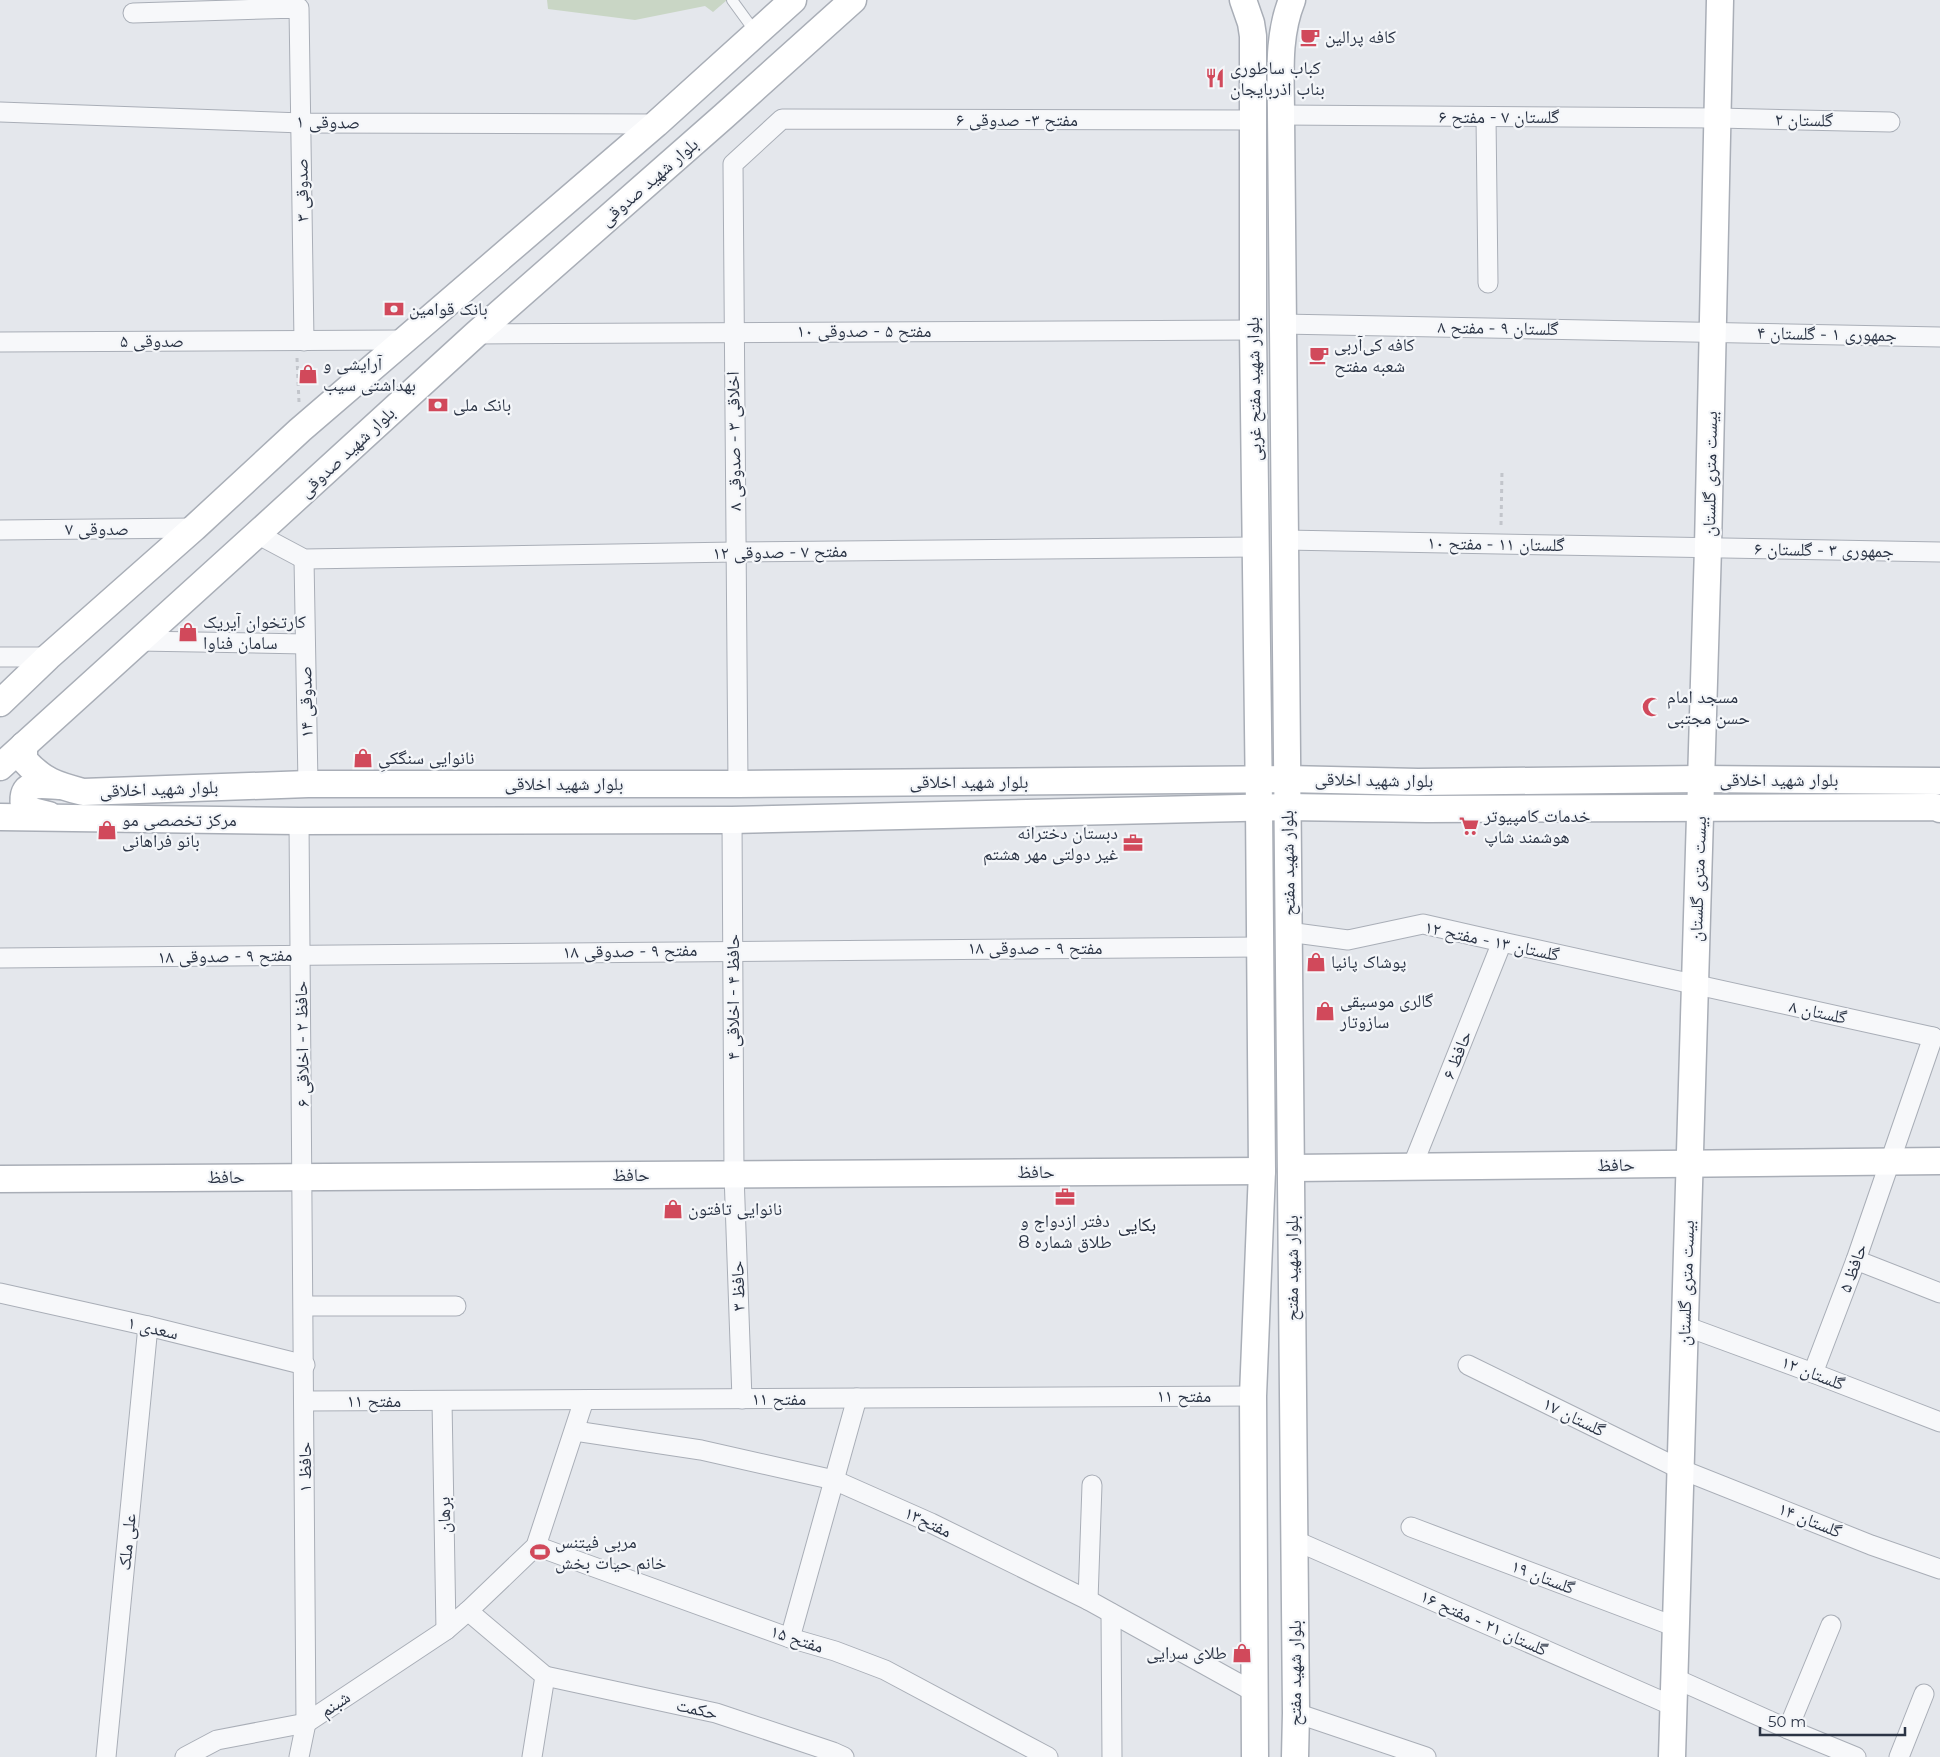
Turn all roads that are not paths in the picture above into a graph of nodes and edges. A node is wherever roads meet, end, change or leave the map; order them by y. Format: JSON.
{"nodes":[{"id":1,"x":732,"y":0,"type":"edge"},
{"id":2,"x":793,"y":0,"type":"edge"},
{"id":3,"x":853,"y":0,"type":"edge"},
{"id":4,"x":1243,"y":0,"type":"edge"},
{"id":5,"x":1292,"y":0,"type":"edge"},
{"id":6,"x":1720,"y":0,"type":"edge"},
{"id":7,"x":133,"y":13,"type":"dead end"},
{"id":8,"x":756,"y":33,"type":"junction"},
{"id":9,"x":0,"y":112,"type":"edge"},
{"id":10,"x":1281,"y":115,"type":"junction"},
{"id":11,"x":1486,"y":117,"type":"junction"},
{"id":12,"x":1718,"y":118,"type":"junction"},
{"id":13,"x":782,"y":119,"type":"joint"},
{"id":14,"x":1252,"y":120,"type":"junction"},
{"id":15,"x":302,"y":122,"type":"junction"},
{"id":16,"x":1890,"y":122,"type":"dead end"},
{"id":17,"x":656,"y":124,"type":"junction"},
{"id":18,"x":1488,"y":283,"type":"dead end"},
{"id":19,"x":1282,"y":324,"type":"junction"},
{"id":20,"x":1253,"y":330,"type":"junction"},
{"id":21,"x":1713,"y":331,"type":"junction"},
{"id":22,"x":733,"y":332,"type":"junction"},
{"id":23,"x":476,"y":334,"type":"junction"},
{"id":24,"x":1940,"y":337,"type":"edge"},
{"id":25,"x":404,"y":340,"type":"junction"},
{"id":26,"x":300,"y":341,"type":"junction"},
{"id":27,"x":0,"y":342,"type":"edge"},
{"id":28,"x":194,"y":528,"type":"junction"},
{"id":29,"x":0,"y":530,"type":"edge"},
{"id":30,"x":257,"y":534,"type":"junction"},
{"id":31,"x":1285,"y":540,"type":"junction"},
{"id":32,"x":1708,"y":546,"type":"junction"},
{"id":33,"x":1256,"y":547,"type":"junction"},
{"id":34,"x":736,"y":552,"type":"junction"},
{"id":35,"x":1940,"y":552,"type":"edge"},
{"id":36,"x":304,"y":559,"type":"junction"},
{"id":37,"x":138,"y":642,"type":"junction"},
{"id":38,"x":305,"y":644,"type":"junction"},
{"id":39,"x":0,"y":657,"type":"edge"},
{"id":40,"x":48,"y":657,"type":"junction"},
{"id":41,"x":0,"y":703,"type":"edge"},
{"id":42,"x":1258,"y":738,"type":"junction"},
{"id":43,"x":1286,"y":738,"type":"junction"},
{"id":44,"x":24,"y":745,"type":"junction"},
{"id":45,"x":0,"y":767,"type":"edge"},
{"id":46,"x":1287,"y":779,"type":"junction"},
{"id":47,"x":1259,"y":780,"type":"junction"},
{"id":48,"x":1701,"y":780,"type":"junction"},
{"id":49,"x":1940,"y":781,"type":"edge"},
{"id":50,"x":308,"y":784,"type":"junction"},
{"id":51,"x":738,"y":784,"type":"junction"},
{"id":52,"x":59,"y":786,"type":"junction"},
{"id":53,"x":1287,"y":807,"type":"junction"},
{"id":54,"x":1260,"y":808,"type":"junction"},
{"id":55,"x":1700,"y":809,"type":"junction"},
{"id":56,"x":1940,"y":809,"type":"edge"},
{"id":57,"x":0,"y":817,"type":"edge"},
{"id":58,"x":57,"y":817,"type":"junction"},
{"id":59,"x":732,"y":820,"type":"junction"},
{"id":60,"x":299,"y":821,"type":"junction"},
{"id":61,"x":1288,"y":847,"type":"junction"},
{"id":62,"x":1260,"y":850,"type":"junction"},
{"id":63,"x":1288,"y":932,"type":"junction"},
{"id":64,"x":1502,"y":942,"type":"junction"},
{"id":65,"x":1259,"y":947,"type":"junction"},
{"id":66,"x":733,"y":950,"type":"junction"},
{"id":67,"x":301,"y":955,"type":"junction"},
{"id":68,"x":0,"y":958,"type":"edge"},
{"id":69,"x":1695,"y":985,"type":"junction"},
{"id":70,"x":1937,"y":1034,"type":"edge"},
{"id":71,"x":1940,"y":1161,"type":"edge"},
{"id":72,"x":1890,"y":1162,"type":"junction"},
{"id":73,"x":1690,"y":1164,"type":"junction"},
{"id":74,"x":1412,"y":1167,"type":"junction"},
{"id":75,"x":1292,"y":1168,"type":"junction"},
{"id":76,"x":1262,"y":1171,"type":"junction"},
{"id":77,"x":734,"y":1174,"type":"junction"},
{"id":78,"x":304,"y":1176,"type":"junction"},
{"id":79,"x":0,"y":1178,"type":"edge"},
{"id":80,"x":1856,"y":1260,"type":"junction"},
{"id":81,"x":0,"y":1293,"type":"edge"},
{"id":82,"x":1940,"y":1293,"type":"edge"},
{"id":83,"x":304,"y":1306,"type":"junction"},
{"id":84,"x":456,"y":1306,"type":"dead end"},
{"id":85,"x":148,"y":1326,"type":"junction"},
{"id":86,"x":1685,"y":1326,"type":"junction"},
{"id":87,"x":304,"y":1365,"type":"junction"},
{"id":88,"x":1468,"y":1365,"type":"dead end"},
{"id":89,"x":1813,"y":1373,"type":"junction"},
{"id":90,"x":1253,"y":1396,"type":"junction"},
{"id":91,"x":856,"y":1398,"type":"junction"},
{"id":92,"x":742,"y":1399,"type":"junction"},
{"id":93,"x":442,"y":1400,"type":"junction"},
{"id":94,"x":584,"y":1400,"type":"junction"},
{"id":95,"x":305,"y":1401,"type":"junction"},
{"id":96,"x":1940,"y":1422,"type":"edge"},
{"id":97,"x":575,"y":1431,"type":"junction"},
{"id":98,"x":1680,"y":1469,"type":"junction"},
{"id":99,"x":834,"y":1480,"type":"junction"},
{"id":100,"x":1092,"y":1485,"type":"dead end"},
{"id":101,"x":1411,"y":1527,"type":"dead end"},
{"id":102,"x":1294,"y":1540,"type":"junction"},
{"id":103,"x":536,"y":1546,"type":"junction"},
{"id":104,"x":1940,"y":1569,"type":"edge"},
{"id":105,"x":1088,"y":1600,"type":"junction"},
{"id":106,"x":468,"y":1611,"type":"junction"},
{"id":107,"x":1111,"y":1613,"type":"junction"},
{"id":108,"x":1831,"y":1625,"type":"dead end"},
{"id":109,"x":1676,"y":1627,"type":"junction"},
{"id":110,"x":446,"y":1630,"type":"junction"},
{"id":111,"x":790,"y":1638,"type":"junction"},
{"id":112,"x":545,"y":1676,"type":"junction"},
{"id":113,"x":1674,"y":1678,"type":"junction"},
{"id":114,"x":1254,"y":1692,"type":"junction"},
{"id":115,"x":1924,"y":1694,"type":"dead end"},
{"id":116,"x":1673,"y":1706,"type":"junction"},
{"id":117,"x":1296,"y":1713,"type":"junction"},
{"id":118,"x":306,"y":1723,"type":"junction"},
{"id":119,"x":1788,"y":1729,"type":"junction"},
{"id":120,"x":106,"y":1757,"type":"edge"},
{"id":121,"x":185,"y":1757,"type":"edge"},
{"id":122,"x":299,"y":1757,"type":"edge"},
{"id":123,"x":532,"y":1757,"type":"edge"},
{"id":124,"x":844,"y":1757,"type":"edge"},
{"id":125,"x":1048,"y":1757,"type":"edge"},
{"id":126,"x":1112,"y":1757,"type":"edge"},
{"id":127,"x":1255,"y":1757,"type":"edge"},
{"id":128,"x":1295,"y":1757,"type":"edge"},
{"id":129,"x":1426,"y":1757,"type":"edge"},
{"id":130,"x":1672,"y":1757,"type":"edge"},
{"id":131,"x":1856,"y":1757,"type":"edge"},
{"id":132,"x":1899,"y":1757,"type":"edge"}],
"edges":[{"from":1,"to":8,"type":"lane"},
{"from":2,"to":8,"type":"main road"},
{"from":3,"to":23,"type":"main road","name":"بلوار شهید صدوقی"},
{"from":4,"to":14,"type":"main road","name":"بلوار شهید مفتح غربی"},
{"from":5,"to":10,"type":"main road","name":"بلوار شهید مفتح غربی"},
{"from":6,"to":12,"type":"main road","name":"بیست متری گلستان"},
{"from":7,"to":15,"type":"street","name":"صدوقی ۳"},
{"from":8,"to":17,"type":"main road"},
{"from":9,"to":15,"type":"street","name":"صدوقی ۱"},
{"from":10,"to":11,"type":"street","name":"گلستان ۷ - مفتح ۶"},
{"from":10,"to":19,"type":"main road","name":"بلوار شهید مفتح غربی"},
{"from":11,"to":12,"type":"street","name":"گلستان ۷ - مفتح ۶"},
{"from":11,"to":18,"type":"street"},
{"from":12,"to":16,"type":"street","name":"گلستان ۲"},
{"from":12,"to":21,"type":"main road","name":"بیست متری گلستان"},
{"from":13,"to":14,"type":"street","name":"مفتح ۳- صدوقی ۶"},
{"from":13,"to":22,"type":"street","name":"اخلاقی ۳ - صدوقی ۸"},
{"from":14,"to":20,"type":"main road","name":"بلوار شهید مفتح غربی"},
{"from":15,"to":17,"type":"street","name":"صدوقی ۱"},
{"from":15,"to":26,"type":"street","name":"صدوقی ۳"},
{"from":17,"to":25,"type":"main road"},
{"from":19,"to":21,"type":"street","name":"گلستان ۹ - مفتح ۸"},
{"from":19,"to":31,"type":"main road","name":"بلوار شهید مفتح غربی"},
{"from":20,"to":22,"type":"street","name":"مفتح ۵ - صدوقی ۱۰"},
{"from":20,"to":33,"type":"main road","name":"بلوار شهید مفتح غربی"},
{"from":21,"to":24,"type":"street","name":"جمهوری ۱ - گلستان ۴"},
{"from":21,"to":32,"type":"main road","name":"بیست متری گلستان"},
{"from":22,"to":23,"type":"street","name":"مفتح ۵ - صدوقی ۱۰"},
{"from":22,"to":34,"type":"street","name":"اخلاقی ۳ - صدوقی ۸"},
{"from":23,"to":30,"type":"main road","name":"بلوار شهید صدوقی"},
{"from":25,"to":26,"type":"street","name":"صدوقی ۵"},
{"from":25,"to":28,"type":"main road"},
{"from":26,"to":27,"type":"street","name":"صدوقی ۵"},
{"from":28,"to":29,"type":"street","name":"صدوقی ۷"},
{"from":28,"to":40,"type":"main road"},
{"from":30,"to":36,"type":"street"},
{"from":30,"to":37,"type":"main road","name":"بلوار شهید صدوقی"},
{"from":31,"to":32,"type":"street","name":"گلستان ۱۱ - مفتح ۱۰"},
{"from":31,"to":43,"type":"main road","name":"بلوار شهید مفتح غربی"},
{"from":32,"to":35,"type":"street","name":"جمهوری ۳ - گلستان ۶"},
{"from":32,"to":48,"type":"main road","name":"بیست متری گلستان"},
{"from":33,"to":34,"type":"street","name":"مفتح ۷ - صدوقی ۱۲"},
{"from":33,"to":42,"type":"main road","name":"بلوار شهید مفتح غربی"},
{"from":34,"to":36,"type":"street","name":"مفتح ۷ - صدوقی ۱۲"},
{"from":34,"to":51,"type":"street","name":"اخلاقی ۳ - صدوقی ۸"},
{"from":36,"to":38,"type":"street","name":"صدوقی ۱۴"},
{"from":37,"to":38,"type":"street"},
{"from":37,"to":44,"type":"main road","name":"بلوار شهید صدوقی"},
{"from":38,"to":50,"type":"street","name":"صدوقی ۱۴"},
{"from":39,"to":40,"type":"street"},
{"from":40,"to":41,"type":"main road"},
{"from":42,"to":43,"type":"main road"},
{"from":42,"to":47,"type":"main road","name":"بلوار شهید مفتح غربی"},
{"from":43,"to":46,"type":"main road","name":"بلوار شهید مفتح غربی"},
{"from":44,"to":45,"type":"main road","name":"بلوار شهید صدوقی"},
{"from":44,"to":52,"type":"main road","name":"بلوار شهید اخلاقی"},
{"from":46,"to":47,"type":"main road","name":"بلوار شهید اخلاقی"},
{"from":46,"to":48,"type":"main road","name":"بلوار شهید اخلاقی"},
{"from":46,"to":53,"type":"main road","name":"بلوار شهید مفتح"},
{"from":47,"to":51,"type":"main road","name":"بلوار شهید اخلاقی"},
{"from":47,"to":54,"type":"main road","name":"بلوار شهید مفتح"},
{"from":48,"to":49,"type":"main road","name":"بلوار شهید اخلاقی"},
{"from":48,"to":55,"type":"main road","name":"بیست متری گلستان"},
{"from":50,"to":51,"type":"main road","name":"بلوار شهید اخلاقی"},
{"from":50,"to":52,"type":"main road","name":"بلوار شهید اخلاقی"},
{"from":52,"to":58,"type":"main road"},
{"from":53,"to":54,"type":"main road","name":"بلوار شهید اخلاقی"},
{"from":53,"to":55,"type":"main road","name":"بلوار شهید اخلاقی"},
{"from":53,"to":61,"type":"main road","name":"بلوار شهید مفتح"},
{"from":54,"to":59,"type":"main road","name":"بلوار شهید اخلاقی"},
{"from":54,"to":62,"type":"main road","name":"بلوار شهید مفتح"},
{"from":55,"to":56,"type":"main road","name":"بلوار شهید اخلاقی"},
{"from":55,"to":69,"type":"main road","name":"بیست متری گلستان"},
{"from":57,"to":58,"type":"main road","name":"بلوار شهید اخلاقی"},
{"from":58,"to":60,"type":"main road","name":"بلوار شهید اخلاقی"},
{"from":59,"to":60,"type":"main road","name":"بلوار شهید اخلاقی"},
{"from":59,"to":66,"type":"street","name":"حافظ ۴ - اخلاقی ۴"},
{"from":60,"to":67,"type":"street","name":"حافظ ۲ - اخلاقی ۶"},
{"from":61,"to":62,"type":"main road"},
{"from":61,"to":63,"type":"main road","name":"بلوار شهید مفتح"},
{"from":62,"to":65,"type":"main road","name":"بلوار شهید مفتح"},
{"from":63,"to":64,"type":"street","name":"گلستان ۱۳ - مفتح ۱۲"},
{"from":63,"to":75,"type":"main road","name":"بلوار شهید مفتح"},
{"from":64,"to":69,"type":"street","name":"گلستان ۱۳ - مفتح ۱۲"},
{"from":64,"to":74,"type":"street","name":"حافظ ۶"},
{"from":65,"to":66,"type":"street","name":"مفتح ۹ - صدوقی ۱۸"},
{"from":65,"to":76,"type":"main road","name":"بلوار شهید مفتح"},
{"from":66,"to":67,"type":"street","name":"مفتح ۹ - صدوقی ۱۸"},
{"from":66,"to":77,"type":"street","name":"حافظ ۴ - اخلاقی ۴"},
{"from":67,"to":68,"type":"street","name":"مفتح ۹ - صدوقی ۱۸"},
{"from":67,"to":78,"type":"street","name":"حافظ ۲ - اخلاقی ۶"},
{"from":69,"to":70,"type":"street","name":"گلستان ۸"},
{"from":69,"to":73,"type":"main road","name":"بیست متری گلستان"},
{"from":70,"to":72,"type":"street","name":"حافظ ۵"},
{"from":71,"to":72,"type":"main road","name":"حافظ"},
{"from":72,"to":73,"type":"main road","name":"حافظ"},
{"from":72,"to":80,"type":"street","name":"حافظ ۵"},
{"from":73,"to":74,"type":"main road","name":"حافظ"},
{"from":73,"to":86,"type":"main road","name":"بیست متری گلستان"},
{"from":74,"to":75,"type":"main road","name":"حافظ"},
{"from":75,"to":102,"type":"main road","name":"بلوار شهید مفتح"},
{"from":76,"to":77,"type":"main road","name":"حافظ"},
{"from":76,"to":90,"type":"main road","name":"بلوار شهید مفتح"},
{"from":77,"to":78,"type":"main road","name":"حافظ"},
{"from":77,"to":92,"type":"street","name":"حافظ ۳"},
{"from":78,"to":79,"type":"main road","name":"حافظ"},
{"from":78,"to":83,"type":"street","name":"حافظ ۱"},
{"from":80,"to":82,"type":"street"},
{"from":80,"to":89,"type":"street","name":"حافظ ۵"},
{"from":81,"to":85,"type":"street","name":"سعدی ۱"},
{"from":83,"to":84,"type":"street"},
{"from":83,"to":87,"type":"street","name":"حافظ ۱"},
{"from":85,"to":87,"type":"street","name":"سعدی ۱"},
{"from":85,"to":120,"type":"street","name":"علی ملک"},
{"from":86,"to":89,"type":"street","name":"گلستان ۱۲"},
{"from":86,"to":98,"type":"main road","name":"بیست متری گلستان"},
{"from":87,"to":95,"type":"street","name":"حافظ ۱"},
{"from":88,"to":98,"type":"street","name":"گلستان ۱۷"},
{"from":89,"to":96,"type":"street","name":"گلستان ۱۲"},
{"from":90,"to":91,"type":"street","name":"مفتح ۱۱"},
{"from":90,"to":114,"type":"main road","name":"بلوار شهید مفتح"},
{"from":91,"to":92,"type":"street","name":"مفتح ۱۱"},
{"from":91,"to":99,"type":"street"},
{"from":92,"to":94,"type":"street","name":"مفتح ۱۱"},
{"from":93,"to":94,"type":"street","name":"مفتح ۱۱"},
{"from":93,"to":95,"type":"street","name":"مفتح ۱۱"},
{"from":93,"to":110,"type":"street","name":"برهان"},
{"from":94,"to":97,"type":"street","name":"شبنم"},
{"from":95,"to":118,"type":"street","name":"حافظ ۱"},
{"from":97,"to":99,"type":"street","name":"مفتح۱۳"},
{"from":97,"to":103,"type":"street","name":"شبنم"},
{"from":98,"to":104,"type":"street","name":"گلستان ۱۴"},
{"from":98,"to":109,"type":"main road","name":"بیست متری گلستان"},
{"from":99,"to":105,"type":"street","name":"مفتح۱۳"},
{"from":99,"to":111,"type":"street"},
{"from":100,"to":105,"type":"street"},
{"from":101,"to":109,"type":"street","name":"گلستان ۱۹"},
{"from":102,"to":116,"type":"street","name":"گلستان ۲۱ - مفتح ۱۶"},
{"from":102,"to":117,"type":"main road","name":"بلوار شهید مفتح"},
{"from":103,"to":106,"type":"street","name":"شبنم"},
{"from":103,"to":111,"type":"street","name":"مفتح ۱۵"},
{"from":105,"to":107,"type":"street","name":"مفتح۱۳"},
{"from":106,"to":110,"type":"street","name":"شبنم"},
{"from":106,"to":112,"type":"street"},
{"from":107,"to":114,"type":"street","name":"مفتح۱۳"},
{"from":107,"to":126,"type":"street"},
{"from":108,"to":119,"type":"street"},
{"from":109,"to":113,"type":"main road","name":"بیست متری گلستان"},
{"from":110,"to":118,"type":"street","name":"شبنم"},
{"from":111,"to":125,"type":"street","name":"مفتح ۱۵"},
{"from":112,"to":123,"type":"street"},
{"from":112,"to":124,"type":"street","name":"حکمت"},
{"from":113,"to":116,"type":"main road","name":"بیست متری گلستان"},
{"from":113,"to":119,"type":"street"},
{"from":114,"to":127,"type":"main road","name":"بلوار شهید مفتح"},
{"from":115,"to":132,"type":"street"},
{"from":116,"to":130,"type":"main road","name":"بیست متری گلستان"},
{"from":117,"to":128,"type":"main road","name":"بلوار شهید مفتح"},
{"from":117,"to":129,"type":"street"},
{"from":118,"to":121,"type":"street","name":"شبنم"},
{"from":118,"to":122,"type":"street","name":"حافظ ۱"},
{"from":119,"to":131,"type":"street"}]}
